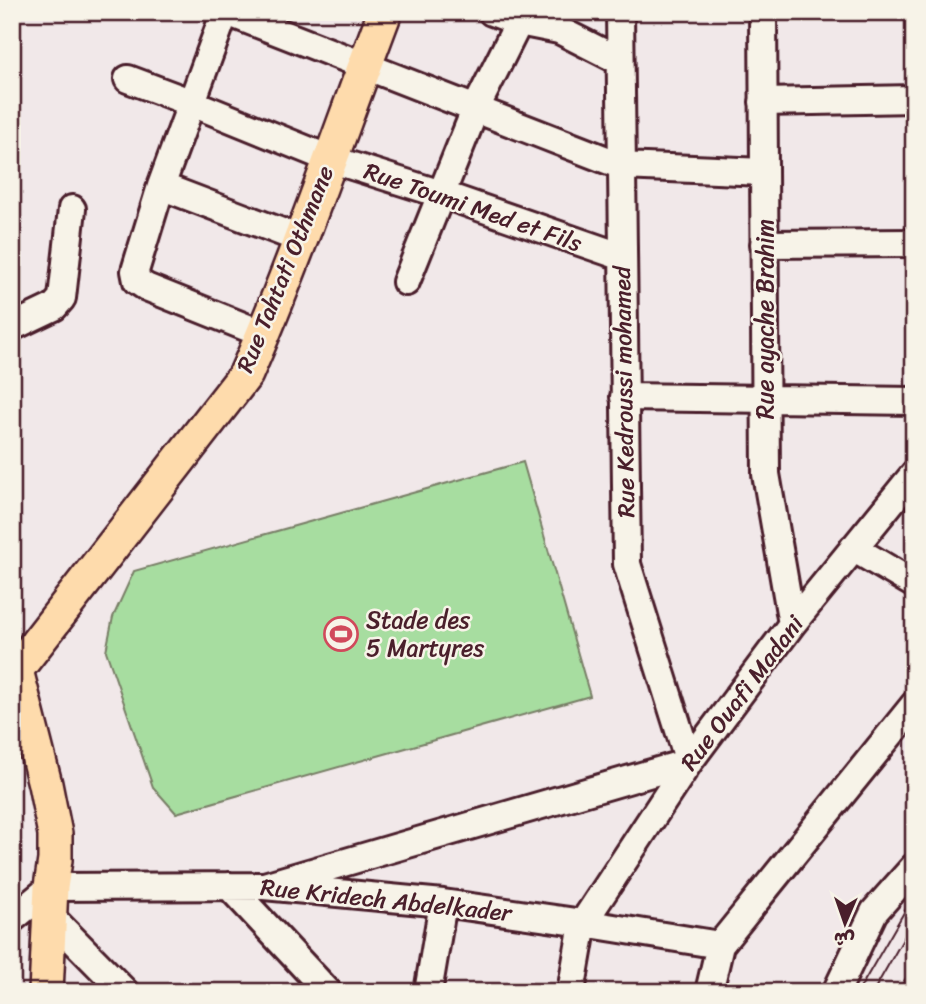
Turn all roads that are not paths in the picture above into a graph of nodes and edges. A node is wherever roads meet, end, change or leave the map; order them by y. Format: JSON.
{"nodes":[{"id":1,"x":226,"y":12,"type":"edge"},
{"id":2,"x":385,"y":12,"type":"edge"},
{"id":3,"x":492,"y":12,"type":"edge"},
{"id":4,"x":620,"y":12,"type":"edge"},
{"id":5,"x":763,"y":12,"type":"edge"},
{"id":6,"x":555,"y":21,"type":"edge"},
{"id":7,"x":519,"y":22,"type":"junction"},
{"id":8,"x":620,"y":61,"type":"junction"},
{"id":9,"x":365,"y":66,"type":"junction"},
{"id":10,"x":128,"y":79,"type":"dead end"},
{"id":11,"x":914,"y":99,"type":"edge"},
{"id":12,"x":763,"y":102,"type":"junction"},
{"id":13,"x":192,"y":103,"type":"junction"},
{"id":14,"x":475,"y":110,"type":"junction"},
{"id":15,"x":330,"y":159,"type":"junction"},
{"id":16,"x":622,"y":166,"type":"junction"},
{"id":17,"x":764,"y":172,"type":"junction"},
{"id":18,"x":161,"y":186,"type":"junction"},
{"id":19,"x":441,"y":194,"type":"junction"},
{"id":20,"x":72,"y":209,"type":"dead end"},
{"id":21,"x":300,"y":239,"type":"junction"},
{"id":22,"x":914,"y":243,"type":"edge"},
{"id":23,"x":764,"y":244,"type":"junction"},
{"id":24,"x":623,"y":257,"type":"junction"},
{"id":25,"x":406,"y":282,"type":"dead end"},
{"id":26,"x":12,"y":327,"type":"edge"},
{"id":27,"x":263,"y":334,"type":"junction"},
{"id":28,"x":624,"y":397,"type":"junction"},
{"id":29,"x":765,"y":398,"type":"junction"},
{"id":30,"x":914,"y":401,"type":"edge"},
{"id":31,"x":914,"y":474,"type":"edge"},
{"id":32,"x":853,"y":548,"type":"junction"},
{"id":33,"x":914,"y":584,"type":"edge"},
{"id":34,"x":792,"y":624,"type":"junction"},
{"id":35,"x":14,"y":668,"type":"edge"},
{"id":36,"x":914,"y":705,"type":"edge"},
{"id":37,"x":689,"y":762,"type":"junction"},
{"id":38,"x":914,"y":867,"type":"edge"},
{"id":39,"x":229,"y":886,"type":"junction"},
{"id":40,"x":264,"y":886,"type":"junction"},
{"id":41,"x":50,"y":901,"type":"junction"},
{"id":42,"x":443,"y":903,"type":"junction"},
{"id":43,"x":12,"y":919,"type":"edge"},
{"id":44,"x":583,"y":923,"type":"junction"},
{"id":45,"x":720,"y":945,"type":"junction"},
{"id":46,"x":431,"y":991,"type":"edge"},
{"id":47,"x":46,"y":992,"type":"edge"},
{"id":48,"x":125,"y":992,"type":"edge"},
{"id":49,"x":328,"y":992,"type":"edge"},
{"id":50,"x":570,"y":992,"type":"edge"},
{"id":51,"x":709,"y":992,"type":"edge"},
{"id":52,"x":835,"y":992,"type":"edge"}],
"edges":[{"from":1,"to":9,"type":"street"},
{"from":1,"to":13,"type":"street"},
{"from":2,"to":9,"type":"main road","name":"Rue Tahtati Othmane"},
{"from":3,"to":7,"type":"street"},
{"from":4,"to":8,"type":"street","name":"Rue Kedroussi mohamed"},
{"from":5,"to":12,"type":"street","name":"Rue ayache Brahim"},
{"from":6,"to":7,"type":"street"},
{"from":6,"to":8,"type":"street"},
{"from":7,"to":14,"type":"street"},
{"from":8,"to":16,"type":"street","name":"Rue Kedroussi mohamed"},
{"from":9,"to":14,"type":"street"},
{"from":9,"to":15,"type":"main road","name":"Rue Tahtati Othmane"},
{"from":10,"to":13,"type":"street","name":"Rue Toumi Med et Fils"},
{"from":11,"to":12,"type":"street"},
{"from":12,"to":17,"type":"street","name":"Rue ayache Brahim"},
{"from":13,"to":15,"type":"street","name":"Rue Toumi Med et Fils"},
{"from":13,"to":18,"type":"street"},
{"from":14,"to":16,"type":"street"},
{"from":14,"to":19,"type":"street"},
{"from":15,"to":19,"type":"street","name":"Rue Toumi Med et Fils"},
{"from":15,"to":21,"type":"main road","name":"Rue Tahtati Othmane"},
{"from":16,"to":17,"type":"street"},
{"from":16,"to":24,"type":"street","name":"Rue Kedroussi mohamed"},
{"from":17,"to":23,"type":"street","name":"Rue ayache Brahim"},
{"from":18,"to":21,"type":"street"},
{"from":18,"to":27,"type":"street"},
{"from":19,"to":24,"type":"street","name":"Rue Toumi Med et Fils"},
{"from":19,"to":25,"type":"street"},
{"from":20,"to":26,"type":"street"},
{"from":21,"to":27,"type":"main road","name":"Rue Tahtati Othmane"},
{"from":22,"to":23,"type":"street"},
{"from":23,"to":29,"type":"street","name":"Rue ayache Brahim"},
{"from":24,"to":28,"type":"street","name":"Rue Kedroussi mohamed"},
{"from":27,"to":35,"type":"main road","name":"Rue Tahtati Othmane"},
{"from":28,"to":29,"type":"street"},
{"from":28,"to":37,"type":"street","name":"Rue Kedroussi mohamed"},
{"from":29,"to":30,"type":"street"},
{"from":29,"to":34,"type":"street","name":"Rue ayache Brahim"},
{"from":31,"to":32,"type":"street","name":"Rue Ouafi Madani"},
{"from":32,"to":33,"type":"street"},
{"from":32,"to":34,"type":"street","name":"Rue Ouafi Madani"},
{"from":34,"to":37,"type":"street","name":"Rue Ouafi Madani"},
{"from":35,"to":41,"type":"main road"},
{"from":36,"to":45,"type":"street"},
{"from":37,"to":40,"type":"street"},
{"from":37,"to":44,"type":"street","name":"Rue Ouafi Madani"},
{"from":38,"to":52,"type":"street"},
{"from":39,"to":40,"type":"street","name":"Rue Kridech Abdelkader"},
{"from":39,"to":41,"type":"street","name":"Rue Kridech Abdelkader"},
{"from":39,"to":49,"type":"street"},
{"from":40,"to":42,"type":"street","name":"Rue Kridech Abdelkader"},
{"from":41,"to":43,"type":"street"},
{"from":41,"to":47,"type":"main road"},
{"from":41,"to":48,"type":"street"},
{"from":42,"to":44,"type":"street","name":"Rue Kridech Abdelkader"},
{"from":42,"to":46,"type":"street"},
{"from":44,"to":45,"type":"street","name":"Rue Kridech Abdelkader"},
{"from":44,"to":50,"type":"street"},
{"from":45,"to":51,"type":"street"}]}
